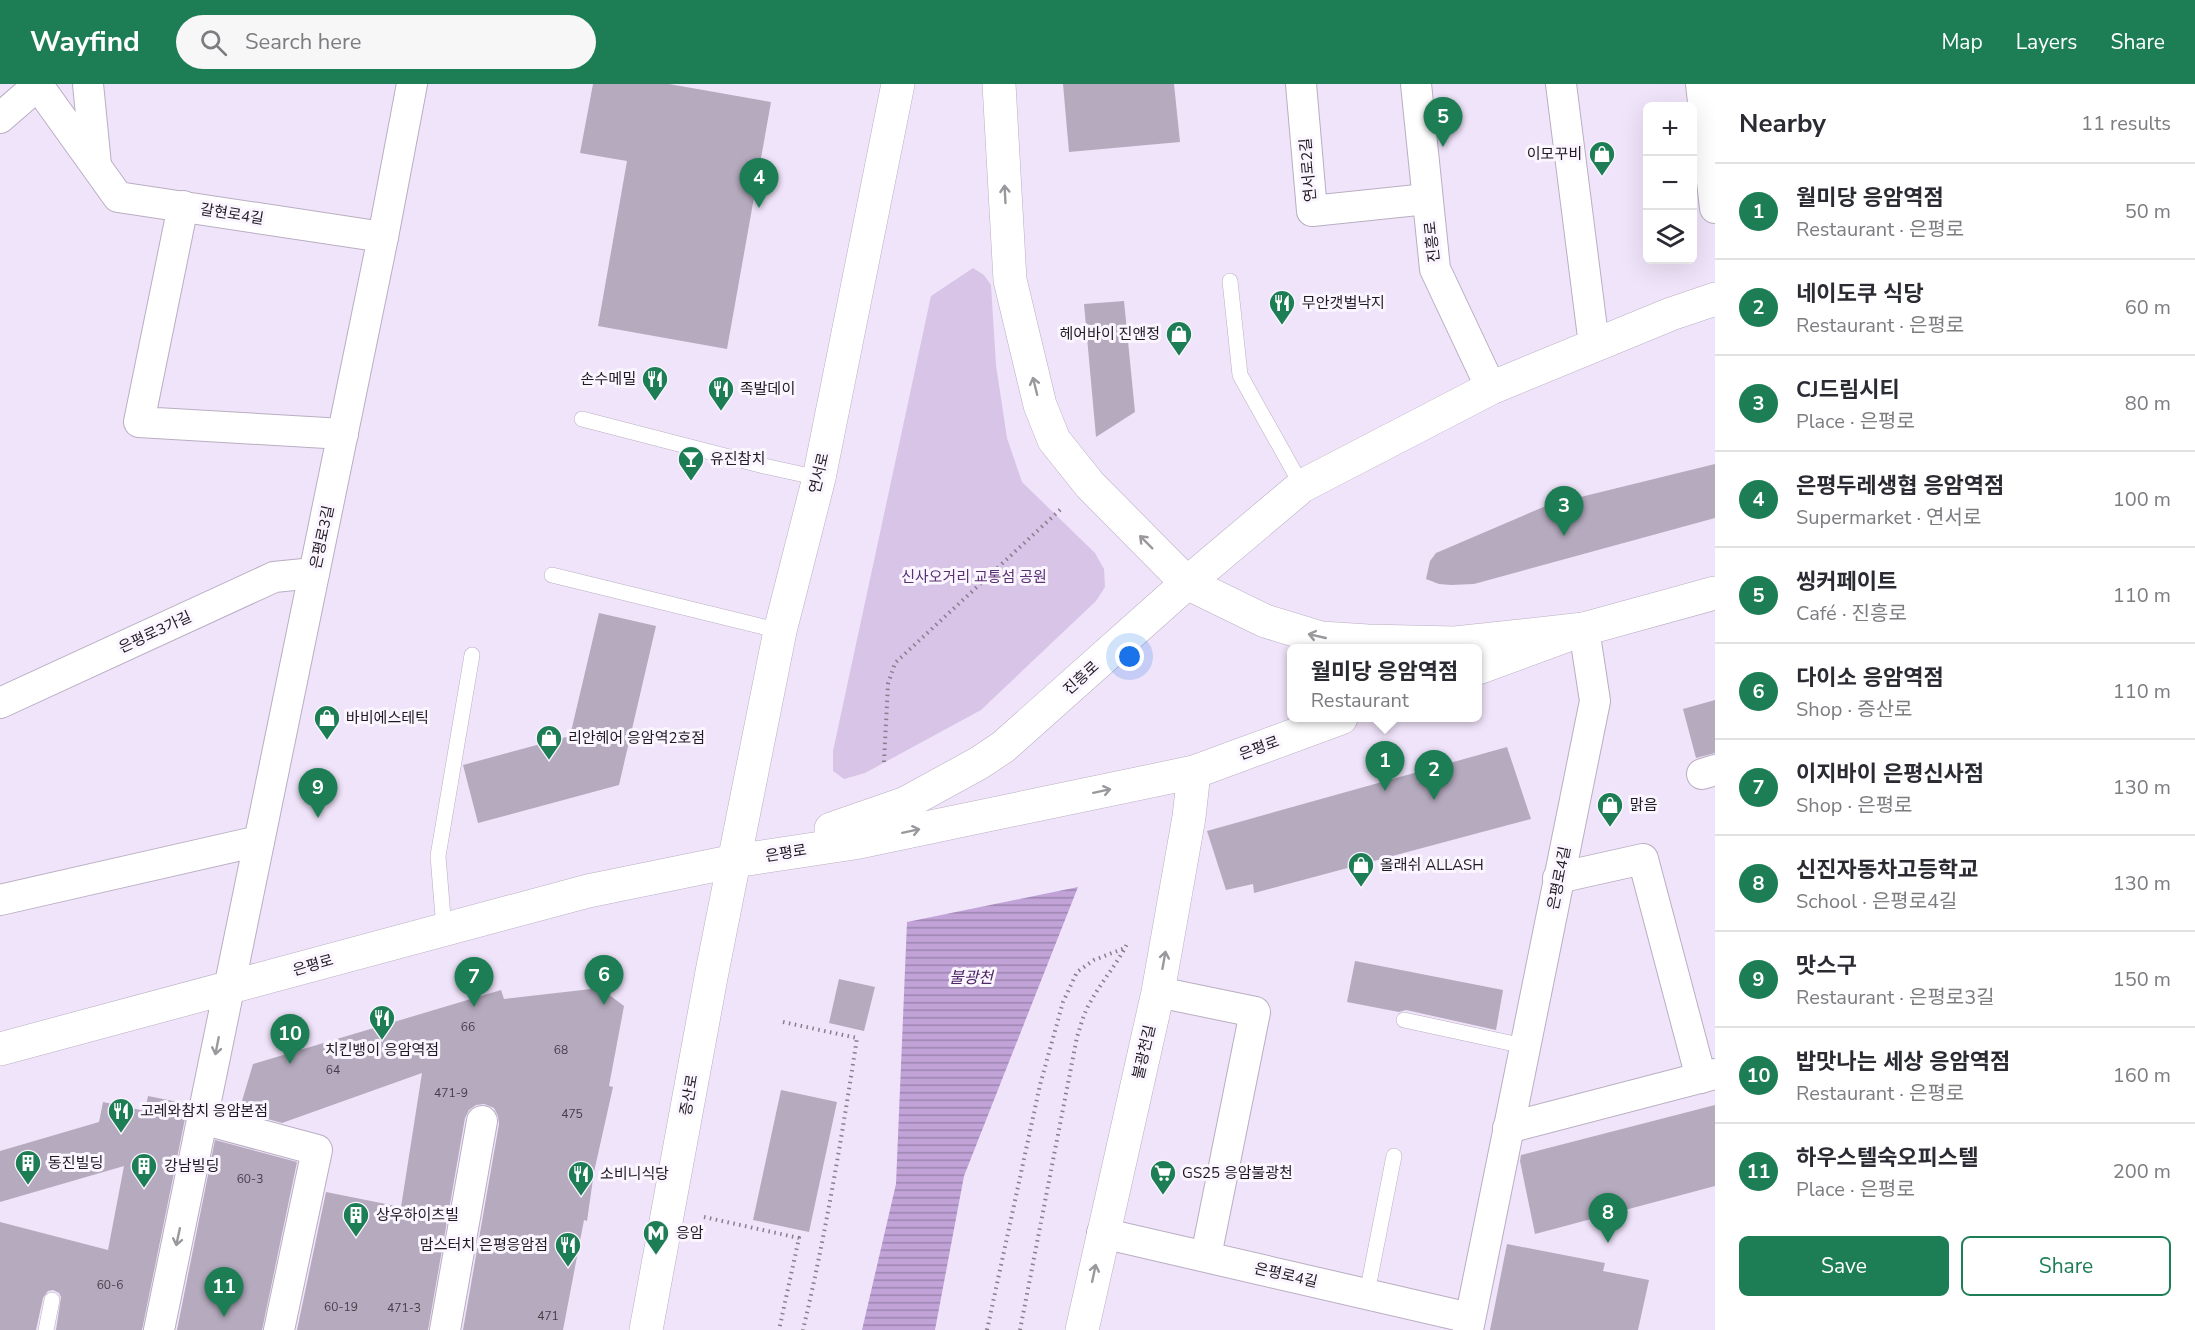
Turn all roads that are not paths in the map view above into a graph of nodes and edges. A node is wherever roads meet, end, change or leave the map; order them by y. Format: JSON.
{"nodes":[{"id":1,"x":88,"y":84,"type":"edge"},
{"id":2,"x":412,"y":84,"type":"edge"},
{"id":3,"x":898,"y":84,"type":"edge"},
{"id":4,"x":999,"y":84,"type":"edge"},
{"id":5,"x":1301,"y":84,"type":"edge"},
{"id":6,"x":1416,"y":84,"type":"edge"},
{"id":7,"x":1561,"y":84,"type":"edge"},
{"id":8,"x":1701,"y":84,"type":"edge"},
{"id":9,"x":38,"y":85,"type":"edge"},
{"id":10,"x":0,"y":118,"type":"edge"},
{"id":11,"x":96,"y":166,"type":"junction"},
{"id":12,"x":1427,"y":199,"type":"junction"},
{"id":13,"x":183,"y":206,"type":"junction"},
{"id":14,"x":1715,"y":208,"type":"edge"},
{"id":15,"x":383,"y":237,"type":"junction"},
{"id":16,"x":1230,"y":281,"type":"dead end"},
{"id":17,"x":1715,"y":299,"type":"edge"},
{"id":18,"x":1594,"y":345,"type":"junction"},
{"id":19,"x":1491,"y":388,"type":"junction"},
{"id":20,"x":582,"y":419,"type":"dead end"},
{"id":21,"x":343,"y":434,"type":"junction"},
{"id":22,"x":819,"y":478,"type":"junction"},
{"id":23,"x":1302,"y":486,"type":"junction"},
{"id":24,"x":314,"y":573,"type":"junction"},
{"id":25,"x":552,"y":575,"type":"dead end"},
{"id":26,"x":1187,"y":584,"type":"junction"},
{"id":27,"x":1715,"y":593,"type":"edge"},
{"id":28,"x":1584,"y":629,"type":"junction"},
{"id":29,"x":780,"y":631,"type":"junction"},
{"id":30,"x":472,"y":655,"type":"dead end"},
{"id":31,"x":1482,"y":667,"type":"edge"},
{"id":32,"x":0,"y":703,"type":"edge"},
{"id":33,"x":1327,"y":722,"type":"edge"},
{"id":34,"x":1194,"y":771,"type":"junction"},
{"id":35,"x":259,"y":841,"type":"junction"},
{"id":36,"x":735,"y":861,"type":"junction"},
{"id":37,"x":1558,"y":878,"type":"junction"},
{"id":38,"x":0,"y":900,"type":"edge"},
{"id":39,"x":444,"y":929,"type":"junction"},
{"id":40,"x":229,"y":988,"type":"junction"},
{"id":41,"x":1158,"y":992,"type":"junction"},
{"id":42,"x":1404,"y":1020,"type":"dead end"},
{"id":43,"x":1,"y":1043,"type":"edge"},
{"id":44,"x":1524,"y":1046,"type":"junction"},
{"id":45,"x":1708,"y":1076,"type":"edge"},
{"id":46,"x":202,"y":1119,"type":"junction"},
{"id":47,"x":482,"y":1121,"type":"dead end"},
{"id":48,"x":1508,"y":1128,"type":"junction"},
{"id":49,"x":1394,"y":1156,"type":"dead end"},
{"id":50,"x":1102,"y":1233,"type":"junction"},
{"id":51,"x":1206,"y":1256,"type":"junction"},
{"id":52,"x":1367,"y":1293,"type":"junction"},
{"id":53,"x":52,"y":1300,"type":"dead end"},
{"id":54,"x":1469,"y":1324,"type":"edge"},
{"id":55,"x":46,"y":1330,"type":"edge"},
{"id":56,"x":159,"y":1330,"type":"edge"},
{"id":57,"x":279,"y":1330,"type":"edge"},
{"id":58,"x":445,"y":1330,"type":"edge"},
{"id":59,"x":646,"y":1330,"type":"edge"},
{"id":60,"x":1082,"y":1330,"type":"edge"}],
"edges":[{"from":1,"to":11,"type":"street","name":"갈현로4길"},
{"from":2,"to":15,"type":"street","name":"은평로3길"},
{"from":3,"to":22,"type":"main road","name":"연서로"},
{"from":26,"to":4,"type":"main road","one_way":true},
{"from":5,"to":12,"type":"street","name":"연서로2길"},
{"from":6,"to":12,"type":"street","name":"진흥로"},
{"from":7,"to":18,"type":"street"},
{"from":8,"to":14,"type":"street"},
{"from":9,"to":10,"type":"street","name":"갈현로4길"},
{"from":9,"to":11,"type":"street","name":"갈현로4길"},
{"from":11,"to":13,"type":"street","name":"갈현로4길"},
{"from":12,"to":19,"type":"street","name":"진흥로"},
{"from":13,"to":15,"type":"street","name":"갈현로4길"},
{"from":13,"to":21,"type":"street"},
{"from":15,"to":21,"type":"street","name":"은평로3길"},
{"from":16,"to":23,"type":"lane"},
{"from":17,"to":18,"type":"main road","name":"진흥로"},
{"from":18,"to":19,"type":"main road","name":"진흥로"},
{"from":19,"to":23,"type":"main road","name":"진흥로"},
{"from":20,"to":22,"type":"lane"},
{"from":21,"to":24,"type":"street","name":"은평로3길"},
{"from":22,"to":29,"type":"main road","name":"연서로"},
{"from":23,"to":26,"type":"main road","name":"진흥로"},
{"from":24,"to":32,"type":"street","name":"은평로3가길"},
{"from":24,"to":35,"type":"street","name":"은평로3길"},
{"from":25,"to":29,"type":"lane"},
{"from":28,"to":26,"type":"main road","one_way":true},
{"from":26,"to":36,"type":"main road","name":"진흥로"},
{"from":27,"to":28,"type":"main road"},
{"from":28,"to":31,"type":"main road"},
{"from":28,"to":37,"type":"street","name":"은평로4길"},
{"from":29,"to":36,"type":"main road","name":"연서로"},
{"from":30,"to":39,"type":"lane"},
{"from":33,"to":34,"type":"main road","name":"은평로"},
{"from":36,"to":34,"type":"main road","name":"은평로","one_way":true},
{"from":41,"to":34,"type":"main road","name":"불광천길","one_way":true},
{"from":35,"to":38,"type":"street"},
{"from":35,"to":40,"type":"street","name":"은평로3길"},
{"from":36,"to":39,"type":"main road","name":"은평로"},
{"from":36,"to":59,"type":"main road","name":"증산로"},
{"from":37,"to":44,"type":"street","name":"은평로4길"},
{"from":37,"to":45,"type":"street"},
{"from":39,"to":40,"type":"main road","name":"은평로"},
{"from":40,"to":43,"type":"main road","name":"은평로"},
{"from":40,"to":46,"type":"street","one_way":true},
{"from":41,"to":50,"type":"main road","name":"불광천길"},
{"from":41,"to":51,"type":"street"},
{"from":42,"to":44,"type":"lane"},
{"from":44,"to":48,"type":"street","name":"은평로4길"},
{"from":45,"to":48,"type":"street"},
{"from":46,"to":56,"type":"street","one_way":true},
{"from":46,"to":57,"type":"street"},
{"from":47,"to":58,"type":"street"},
{"from":48,"to":54,"type":"street","name":"은평로4길"},
{"from":49,"to":52,"type":"lane"},
{"from":50,"to":51,"type":"street","name":"은평로4길"},
{"from":60,"to":50,"type":"main road","name":"불광천길","one_way":true},
{"from":51,"to":52,"type":"street","name":"은평로4길"},
{"from":52,"to":54,"type":"street","name":"은평로4길"},
{"from":53,"to":55,"type":"lane"}]}
